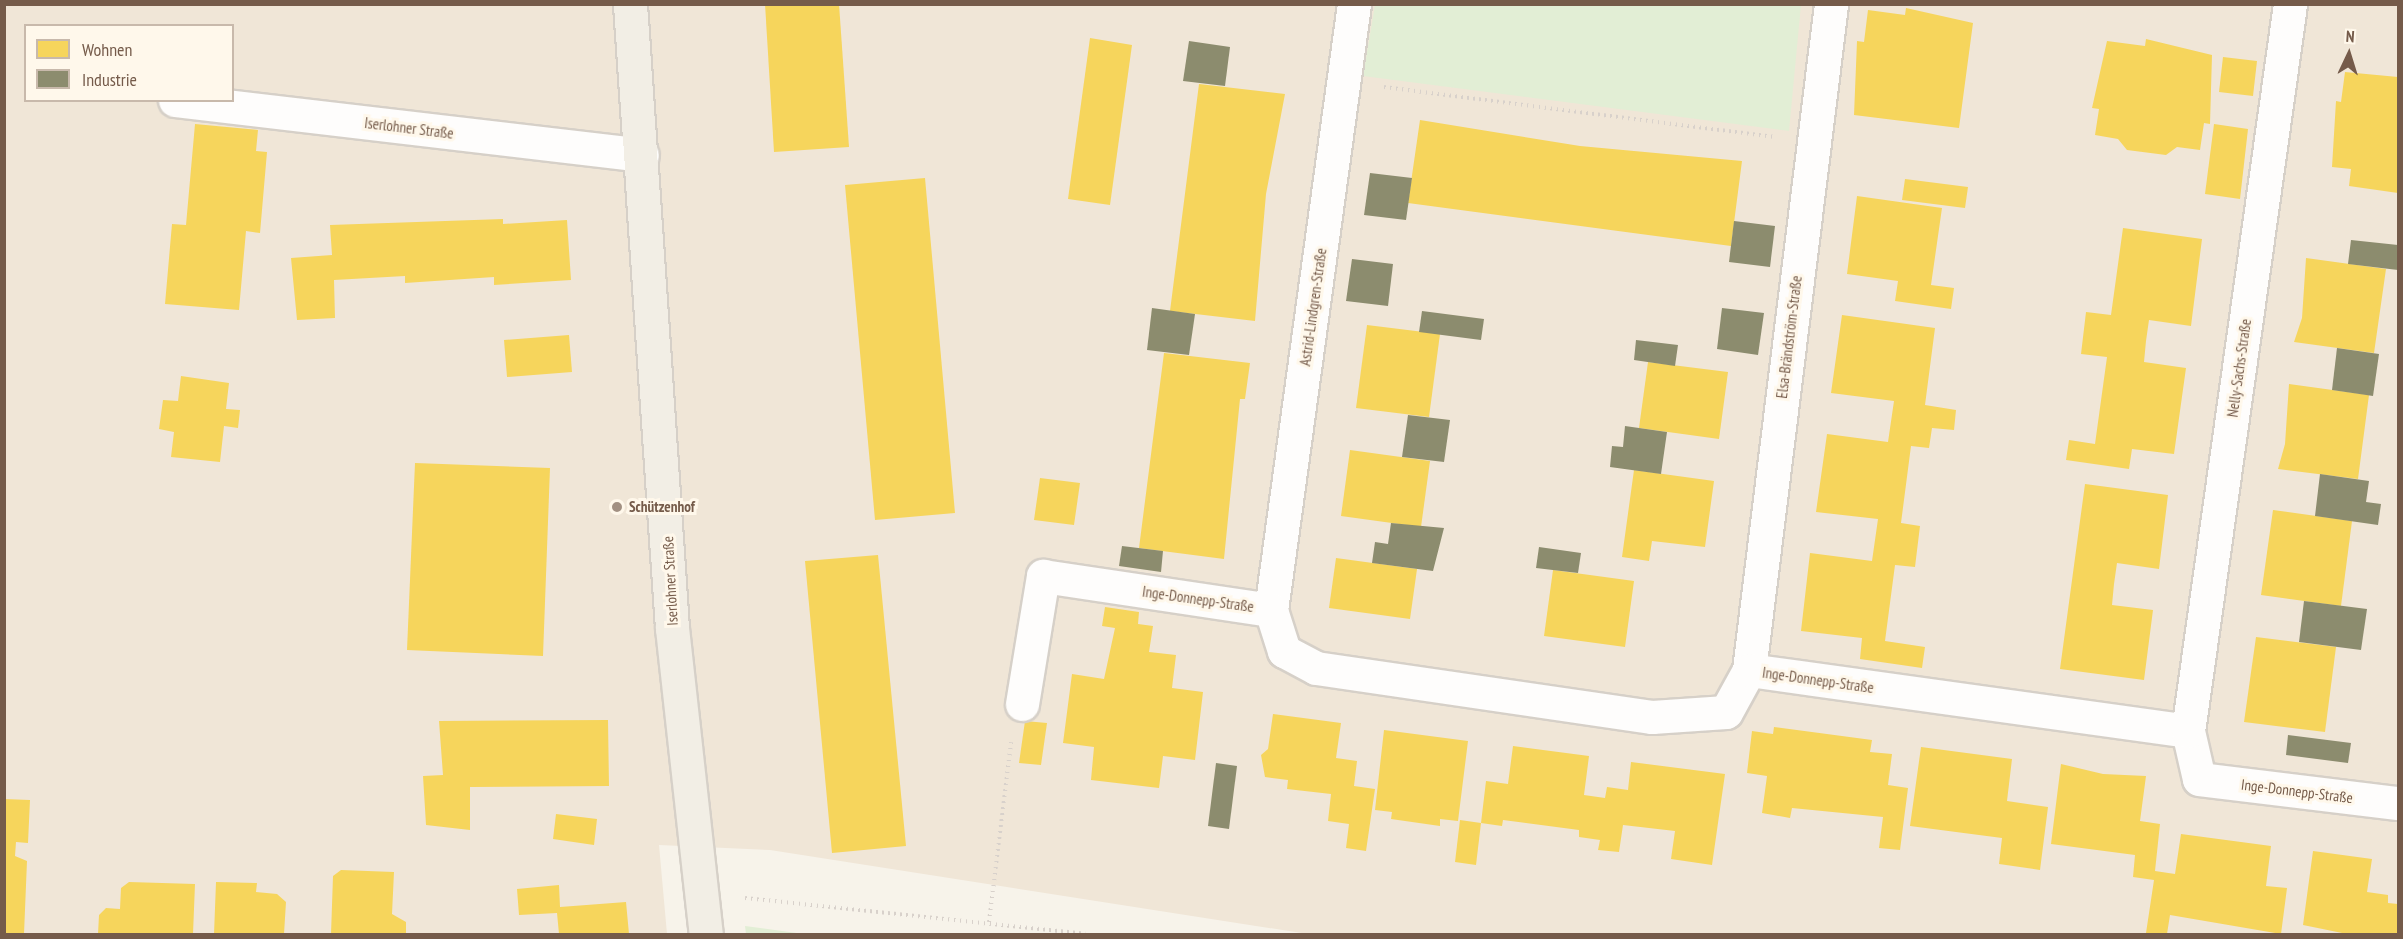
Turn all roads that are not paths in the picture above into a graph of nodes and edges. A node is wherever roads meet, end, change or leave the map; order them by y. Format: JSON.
{"nodes":[{"id":1,"x":630,"y":4,"type":"edge"},
{"id":2,"x":1354,"y":4,"type":"edge"},
{"id":3,"x":1831,"y":4,"type":"edge"},
{"id":4,"x":2290,"y":4,"type":"edge"},
{"id":5,"x":192,"y":102,"type":"edge"},
{"id":6,"x":642,"y":155,"type":"junction"},
{"id":7,"x":1271,"y":610,"type":"junction"},
{"id":8,"x":1749,"y":670,"type":"junction"},
{"id":9,"x":1022,"y":704,"type":"road end"},
{"id":10,"x":2188,"y":731,"type":"junction"},
{"id":11,"x":2398,"y":803,"type":"edge"},
{"id":12,"x":706,"y":934,"type":"edge"}],
"edges":[{"from":1,"to":6,"type":"main road","name":"Iserlohner Straße"},
{"from":2,"to":7,"type":"street","name":"Astrid-Lindgren-Straße"},
{"from":3,"to":8,"type":"street","name":"Elsa-Brändström-Straße"},
{"from":4,"to":10,"type":"street","name":"Nelly-Sachs-Straße"},
{"from":5,"to":6,"type":"street","name":"Iserlohner Straße"},
{"from":6,"to":12,"type":"main road","name":"Iserlohner Straße"},
{"from":7,"to":8,"type":"street","name":"Inge-Donnepp-Straße"},
{"from":7,"to":9,"type":"street","name":"Inge-Donnepp-Straße"},
{"from":8,"to":10,"type":"street","name":"Inge-Donnepp-Straße"},
{"from":10,"to":11,"type":"street","name":"Inge-Donnepp-Straße"}]}
